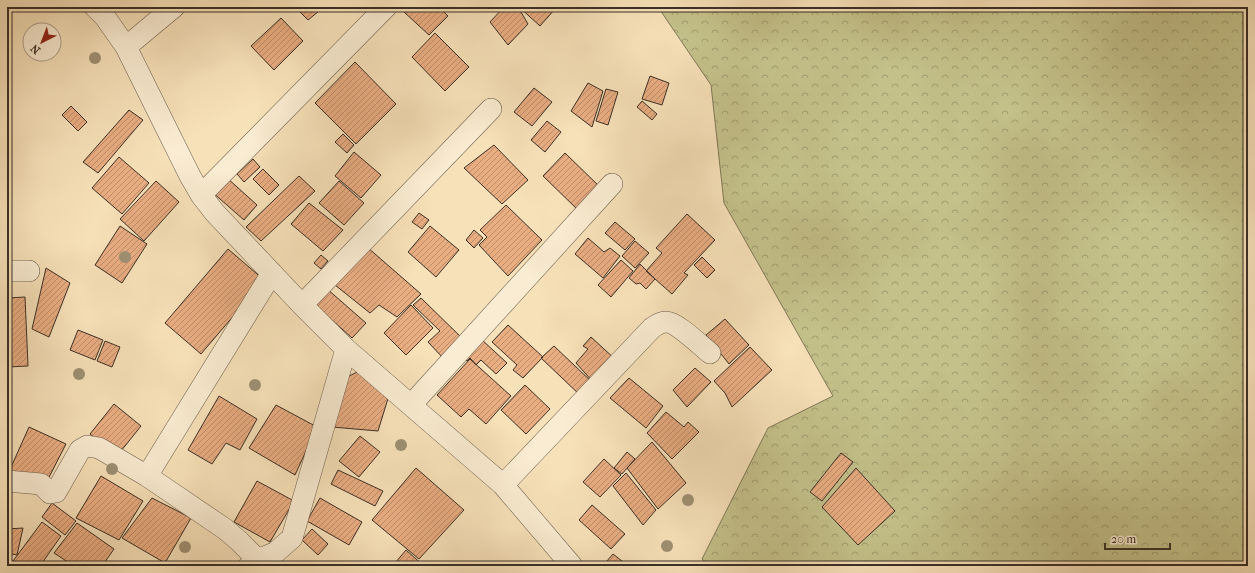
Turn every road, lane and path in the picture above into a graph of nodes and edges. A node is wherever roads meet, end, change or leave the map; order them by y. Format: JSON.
{"nodes":[{"id":1,"x":95,"y":7,"type":"edge"},
{"id":2,"x":174,"y":7,"type":"edge"},
{"id":3,"x":386,"y":7,"type":"edge"},
{"id":4,"x":126,"y":47,"type":"junction"},
{"id":5,"x":491,"y":109,"type":"dead end"},
{"id":6,"x":612,"y":184,"type":"dead end"},
{"id":7,"x":201,"y":195,"type":"junction"},
{"id":8,"x":7,"y":271,"type":"edge"},
{"id":9,"x":29,"y":271,"type":"dead end"},
{"id":10,"x":272,"y":273,"type":"junction"},
{"id":11,"x":302,"y":305,"type":"junction"},
{"id":12,"x":346,"y":349,"type":"junction"},
{"id":13,"x":710,"y":353,"type":"dead end"},
{"id":14,"x":411,"y":405,"type":"junction"},
{"id":15,"x":147,"y":476,"type":"junction"},
{"id":16,"x":7,"y":481,"type":"edge"},
{"id":17,"x":503,"y":485,"type":"junction"},
{"id":18,"x":257,"y":564,"type":"edge"},
{"id":19,"x":572,"y":566,"type":"edge"}],
"edges":[{"from":1,"to":4,"type":"street"},
{"from":2,"to":4,"type":"street"},
{"from":3,"to":7,"type":"street"},
{"from":4,"to":7,"type":"street"},
{"from":5,"to":11,"type":"street"},
{"from":6,"to":14,"type":"street"},
{"from":7,"to":10,"type":"street"},
{"from":8,"to":9,"type":"street"},
{"from":10,"to":11,"type":"street"},
{"from":10,"to":15,"type":"street"},
{"from":11,"to":12,"type":"street"},
{"from":12,"to":14,"type":"street"},
{"from":12,"to":18,"type":"street"},
{"from":13,"to":17,"type":"street"},
{"from":14,"to":17,"type":"street"},
{"from":15,"to":16,"type":"street"},
{"from":15,"to":18,"type":"street"},
{"from":17,"to":19,"type":"street"}]}
